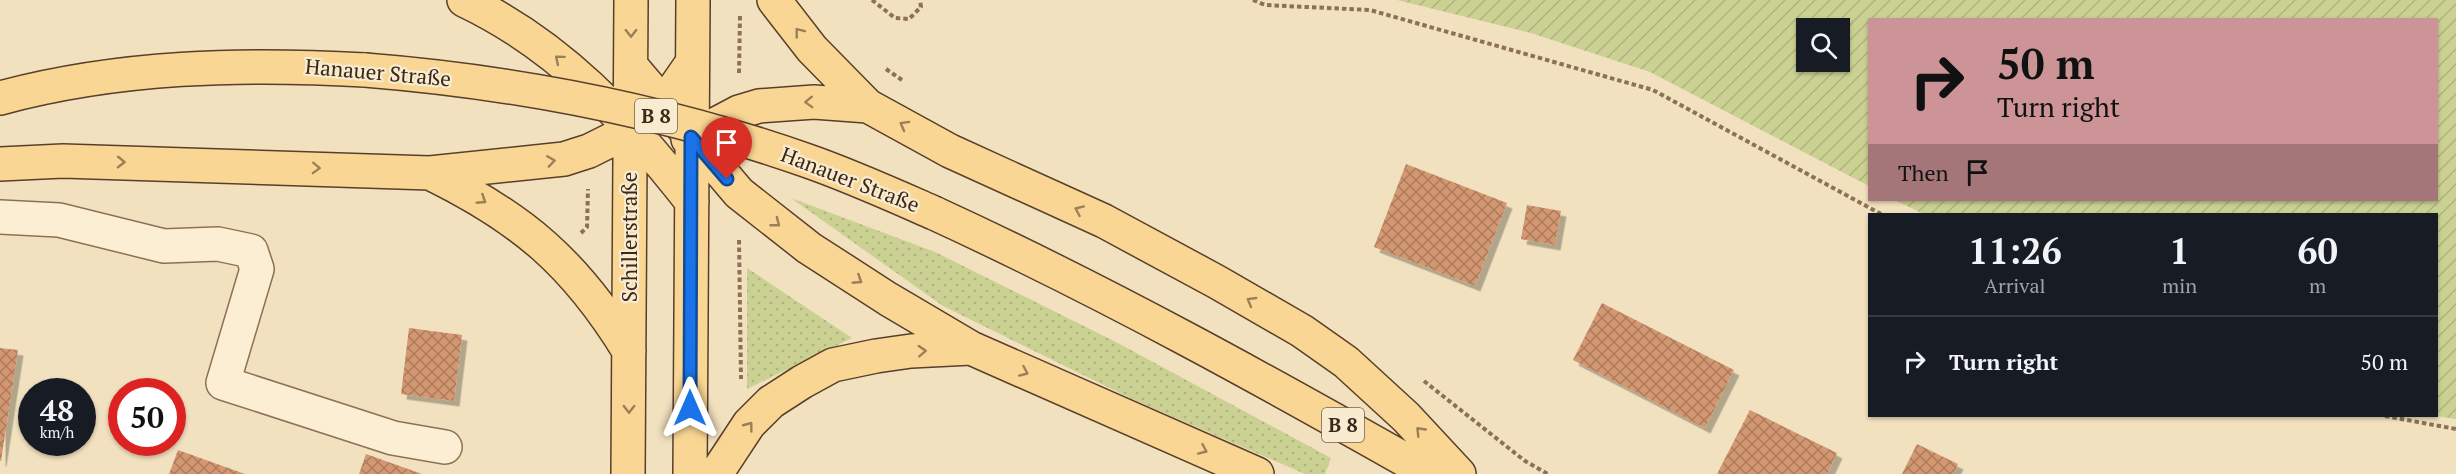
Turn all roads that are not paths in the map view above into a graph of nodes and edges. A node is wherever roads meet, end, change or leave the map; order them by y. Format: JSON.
{"nodes":[{"id":1,"x":464,"y":0,"type":"edge"},
{"id":2,"x":631,"y":0,"type":"edge"},
{"id":3,"x":693,"y":0,"type":"edge"},
{"id":4,"x":774,"y":0,"type":"edge"},
{"id":5,"x":692,"y":63,"type":"junction"},
{"id":6,"x":631,"y":66,"type":"junction"},
{"id":7,"x":0,"y":98,"type":"edge"},
{"id":8,"x":663,"y":105,"type":"junction"},
{"id":9,"x":867,"y":105,"type":"junction"},
{"id":10,"x":631,"y":130,"type":"junction"},
{"id":11,"x":691,"y":137,"type":"junction"},
{"id":12,"x":661,"y":163,"type":"junction"},
{"id":13,"x":0,"y":165,"type":"edge"},
{"id":14,"x":430,"y":173,"type":"junction"},
{"id":15,"x":692,"y":202,"type":"junction"},
{"id":16,"x":630,"y":216,"type":"junction"},
{"id":17,"x":0,"y":217,"type":"edge"},
{"id":18,"x":971,"y":348,"type":"junction"},
{"id":19,"x":629,"y":351,"type":"junction"},
{"id":20,"x":445,"y":447,"type":"dead end"},
{"id":21,"x":628,"y":474,"type":"edge"},
{"id":22,"x":690,"y":474,"type":"edge"},
{"id":23,"x":716,"y":474,"type":"edge"},
{"id":24,"x":1257,"y":474,"type":"edge"},
{"id":25,"x":1430,"y":474,"type":"edge"},
{"id":26,"x":1459,"y":474,"type":"edge"}],
"edges":[{"from":10,"to":1,"type":"main road","one_way":true},
{"from":2,"to":6,"type":"main road","name":"Schillerstraße","one_way":true},
{"from":3,"to":5,"type":"main road"},
{"from":9,"to":4,"type":"main road","one_way":true},
{"from":5,"to":8,"type":"main road"},
{"from":5,"to":11,"type":"main road"},
{"from":6,"to":8,"type":"main road"},
{"from":6,"to":10,"type":"main road","name":"Schillerstraße"},
{"from":7,"to":25,"type":"main road","name":"Hanauer Straße","number":"B 8","bridge":true},
{"from":8,"to":10,"type":"main road"},
{"from":8,"to":11,"type":"main road"},
{"from":9,"to":11,"type":"main road","one_way":true},
{"from":26,"to":9,"type":"main road","one_way":true},
{"from":10,"to":12,"type":"main road"},
{"from":14,"to":10,"type":"main road","one_way":true},
{"from":10,"to":16,"type":"main road","name":"Schillerstraße"},
{"from":11,"to":12,"type":"main road"},
{"from":11,"to":15,"type":"main road"},
{"from":11,"to":18,"type":"main road","one_way":true},
{"from":12,"to":15,"type":"main road"},
{"from":12,"to":16,"type":"main road"},
{"from":13,"to":14,"type":"main road","one_way":true},
{"from":14,"to":19,"type":"main road","one_way":true},
{"from":15,"to":22,"type":"main road"},
{"from":16,"to":19,"type":"main road","name":"Schillerstraße"},
{"from":17,"to":20,"type":"lane"},
{"from":23,"to":18,"type":"main road","one_way":true},
{"from":18,"to":24,"type":"main road","one_way":true},
{"from":19,"to":21,"type":"main road","name":"Schillerstraße","one_way":true}]}
